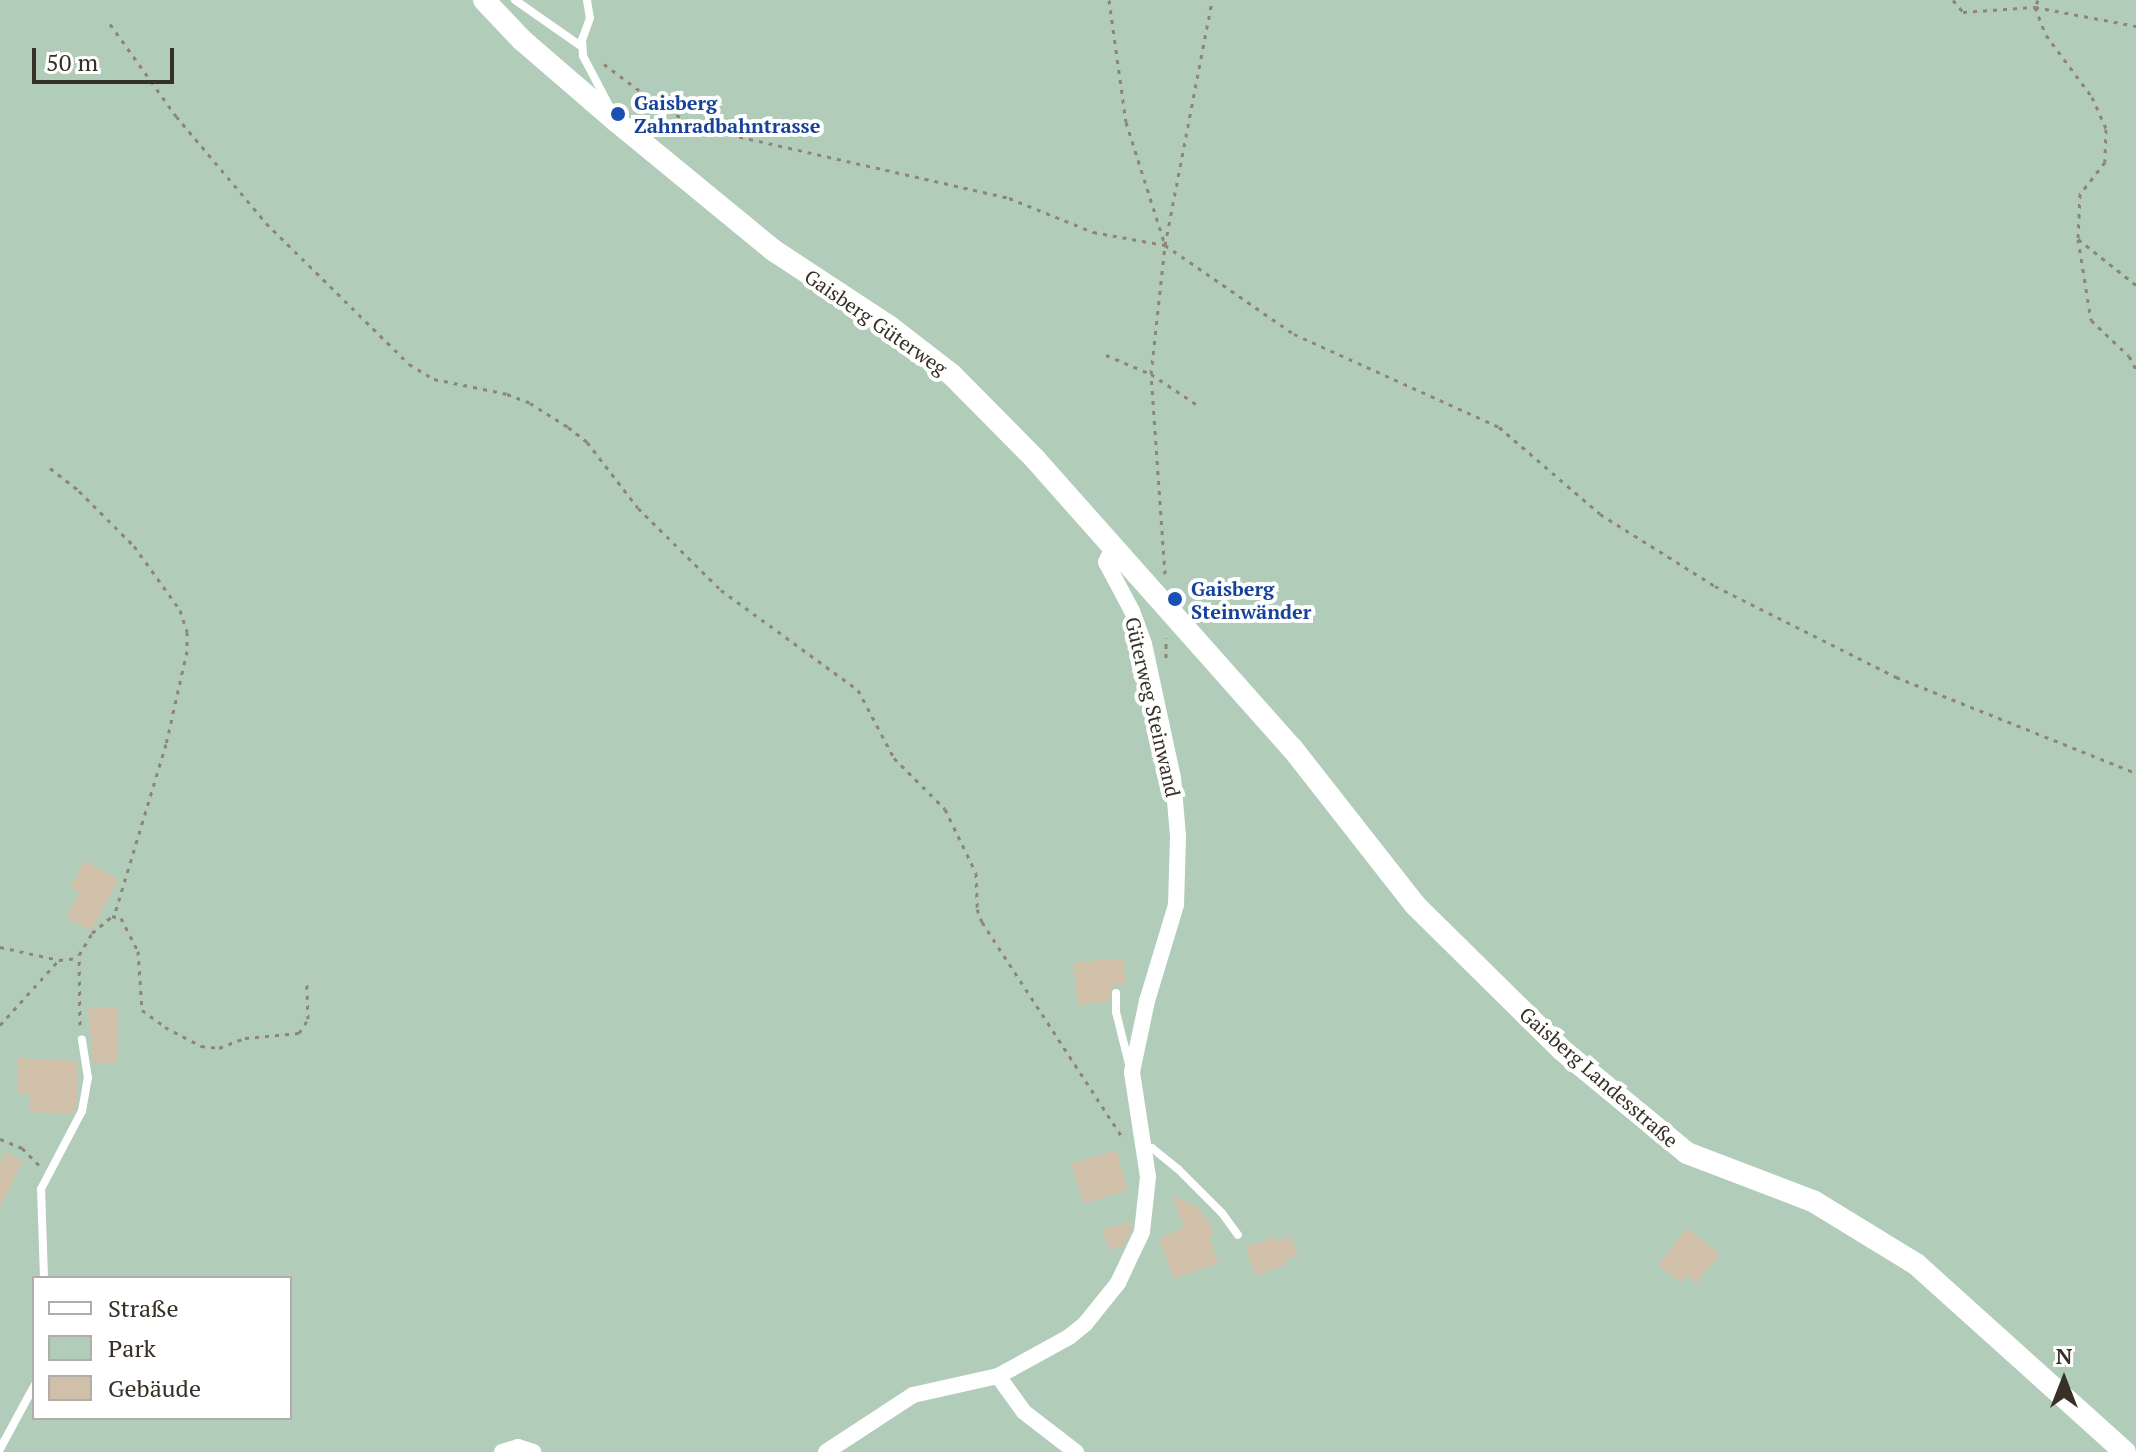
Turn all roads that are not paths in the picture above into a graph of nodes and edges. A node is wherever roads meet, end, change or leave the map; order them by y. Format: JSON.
{"nodes":[{"id":1,"x":484,"y":0,"type":"edge"},
{"id":2,"x":515,"y":0,"type":"edge"},
{"id":3,"x":587,"y":0,"type":"edge"},
{"id":4,"x":582,"y":47,"type":"junction"},
{"id":5,"x":614,"y":119,"type":"junction"},
{"id":6,"x":1113,"y":548,"type":"junction"},
{"id":7,"x":1116,"y":993,"type":"dead end"},
{"id":8,"x":82,"y":1039,"type":"road end"},
{"id":9,"x":1132,"y":1072,"type":"junction"},
{"id":10,"x":1145,"y":1156,"type":"junction"},
{"id":11,"x":1238,"y":1235,"type":"dead end"},
{"id":12,"x":44,"y":1276,"type":"edge"},
{"id":13,"x":998,"y":1376,"type":"junction"},
{"id":14,"x":32,"y":1390,"type":"edge"},
{"id":15,"x":0,"y":1449,"type":"edge"},
{"id":16,"x":502,"y":1452,"type":"edge"},
{"id":17,"x":533,"y":1452,"type":"edge"},
{"id":18,"x":826,"y":1452,"type":"edge"},
{"id":19,"x":1076,"y":1452,"type":"edge"},
{"id":20,"x":2125,"y":1452,"type":"edge"}],
"edges":[{"from":1,"to":5,"type":"main road","name":"Gaisberg Güterweg"},
{"from":2,"to":4,"type":"lane"},
{"from":3,"to":4,"type":"lane"},
{"from":4,"to":5,"type":"lane"},
{"from":5,"to":6,"type":"main road","name":"Gaisberg Güterweg"},
{"from":6,"to":9,"type":"street","name":"Güterweg Steinwand"},
{"from":6,"to":20,"type":"main road","name":"Gaisberg Landesstraße"},
{"from":7,"to":9,"type":"lane"},
{"from":8,"to":12,"type":"lane"},
{"from":9,"to":10,"type":"street","name":"Güterweg Steinwand"},
{"from":10,"to":11,"type":"lane"},
{"from":10,"to":13,"type":"street","name":"Güterweg Steinwand"},
{"from":13,"to":18,"type":"street","name":"Güterweg Steinwand"},
{"from":13,"to":19,"type":"street"},
{"from":14,"to":15,"type":"lane"},
{"from":16,"to":17,"type":"street"}]}
